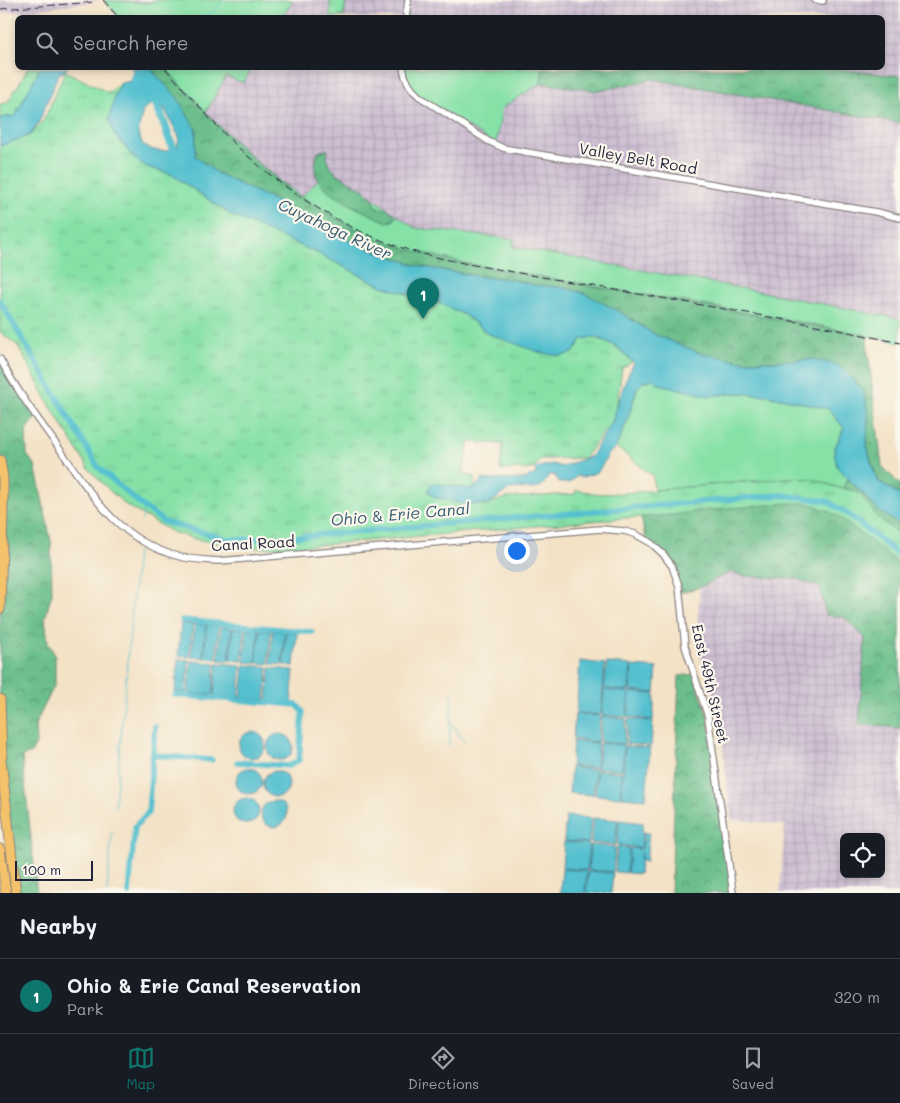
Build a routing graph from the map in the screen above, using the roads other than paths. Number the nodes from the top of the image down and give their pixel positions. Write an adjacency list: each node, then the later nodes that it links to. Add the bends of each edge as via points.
1 (408, 0): 4 (street)
2 (815, 0): 3 (street)
3 (823, 2)
4 (406, 15)
5 (404, 70): 6 (street, Valley Belt Road, via 413,92 503,148)
6 (900, 218)
7 (0, 359): 9 (street, Canal Road, via 43,426 112,520 145,543 178,557 219,561)
8 (0, 460): 10 (highway, via 3,513)
9 (600, 529): 17 (street, East 49th Street, via 635,534 663,554 672,566 679,586 685,646 708,717)
10 (0, 609)
11 (0, 699): 13 (highway)
12 (0, 751): 13 (highway)
13 (2, 766): 16 (highway)
14 (0, 848): 15 (highway)
15 (6, 893)
16 (16, 893)
17 (732, 893)

